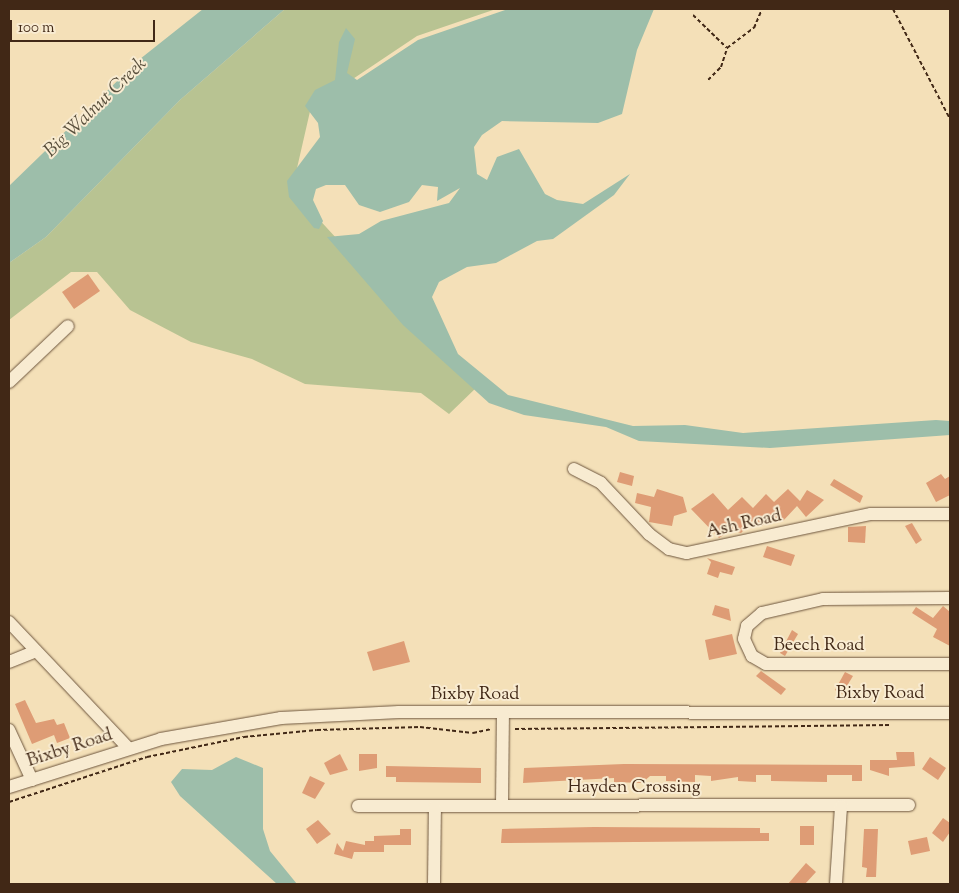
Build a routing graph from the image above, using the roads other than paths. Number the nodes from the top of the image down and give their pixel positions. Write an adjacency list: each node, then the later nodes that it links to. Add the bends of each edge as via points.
1 (68, 326): 2 (street)
2 (9, 382)
3 (574, 469): 4 (street, Ash Road, via 601,484 662,544 687,553 870,514)
4 (950, 514)
5 (950, 598): 9 (street, Beech Road, via 823,599 762,613 747,626 744,639 752,656 766,664)
6 (9, 622): 7 (street)
7 (36, 651): 8 (street); 13 (street)
8 (9, 662)
9 (950, 664)
10 (503, 712): 11 (street, Bixby Road); 13 (street, Bixby Road, via 281,718 213,728); 16 (street)
11 (950, 713)
12 (9, 730): 14 (street)
13 (128, 748): 14 (street, Bixby Road)
14 (32, 780): 15 (street, Bixby Road)
15 (9, 787)
16 (502, 805): 19 (street, Hayden Crossing); 20 (street, Hayden Crossing)
17 (909, 805): 19 (street, Hayden Crossing)
18 (358, 806): 20 (street, Hayden Crossing)
19 (841, 806): 22 (street)
20 (434, 807): 21 (street)
21 (434, 884)
22 (836, 884)

